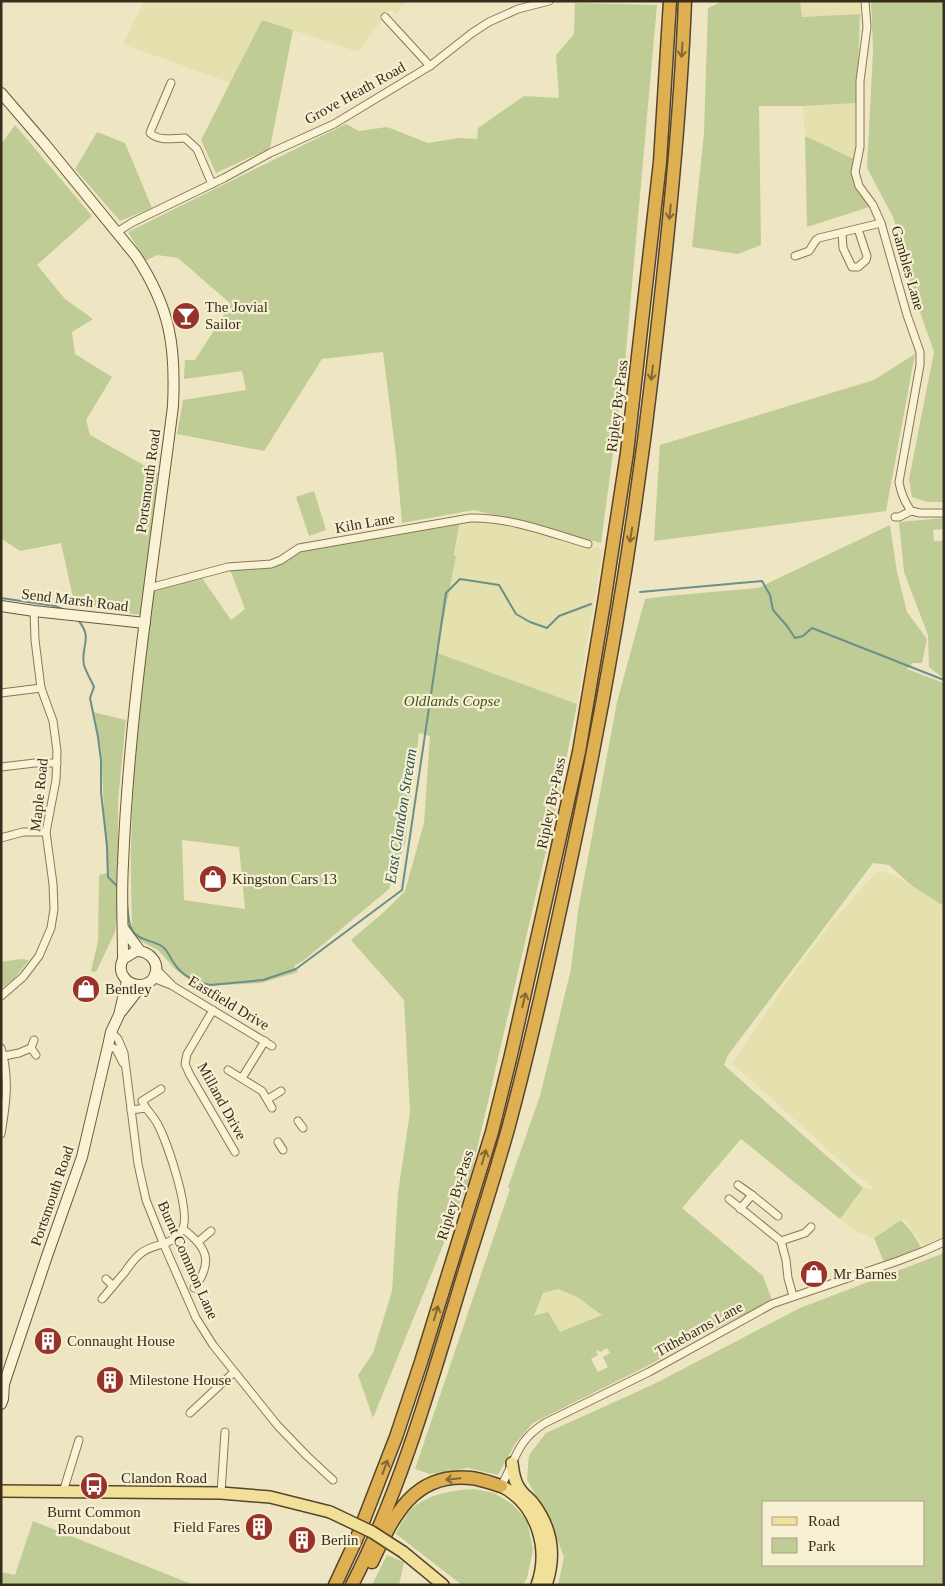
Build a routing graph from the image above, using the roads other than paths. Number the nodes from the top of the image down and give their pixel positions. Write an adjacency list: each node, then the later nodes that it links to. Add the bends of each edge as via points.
1 (548, 1): 6 (street, Grove Heath Road, via 518,9 489,22)
2 (670, 1): 90 (highway, Ripley By-Pass, one-way to 2, via 396,1437 492,1132 579,752 628,453 660,162)
3 (685, 1): 91 (highway, Ripley By-Pass, one-way to 91, via 675,162 643,452 594,752 527,1056 506,1134 411,1442)
4 (864, 1): 10 (street, Gambles Lane, via 867,27 860,81 860,147 855,172 859,186)
5 (385, 16): 6 (street)
6 (430, 66): 9 (street, Grove Heath Road, via 334,124)
7 (171, 83): 9 (street, via 150,133 161,139 185,138 197,149)
8 (1, 93): 12 (main road, Portsmouth Road)
9 (212, 184): 12 (street, Grove Heath Road)
10 (881, 223): 11 (street); 15 (street, Gambles Lane, via 920,352 899,482 902,496)
11 (858, 229): 13 (street); 13 (street, via 867,256 858,267 852,266 843,248)
12 (117, 232): 19 (main road, Portsmouth Road, via 157,292 168,324 173,356 173,406)
13 (842, 233): 14 (street, via 819,238 809,251)
14 (796, 256)
15 (911, 511): 16 (street); 17 (street)
16 (944, 513)
17 (895, 517)
18 (588, 544): 19 (street, Kiln Lane, via 521,525 470,518 299,548 271,564 228,567)
19 (149, 588): 22 (main road, Portsmouth Road)
20 (1, 606): 21 (main road, Send Marsh Road)
21 (34, 611): 22 (main road, Send Marsh Road); 23 (street, Maple Road)
22 (145, 623): 29 (main road, Portsmouth Road, via 126,800)
23 (42, 688): 24 (street); 25 (street, Maple Road, via 53,721)
24 (1, 693)
25 (57, 763): 26 (street); 27 (street, Maple Road)
26 (1, 766)
27 (46, 832): 28 (street, via 23,832); 35 (street, Maple Road, via 54,896 51,928 32,966)
28 (1, 838)
29 (122, 927): 30 (main road); 31 (main road, Portsmouth Road)
30 (140, 951): 31 (main road); 32 (main road, via 156,963)
31 (123, 959): 33 (main road, Portsmouth Road, via 121,969)
32 (155, 974): 34 (main road, Portsmouth Road); 36 (street, Eastfield Drive)
33 (127, 981): 34 (main road, via 136,986); 37 (main road, Portsmouth Road)
34 (142, 985): 37 (main road, Portsmouth Road)
35 (1, 996)
36 (213, 1010): 40 (street, Eastfield Drive); 60 (street, Milland Drive, via 187,1054 185,1064)
37 (119, 1015): 38 (main road, Portsmouth Road)
38 (112, 1032): 41 (main road, Portsmouth Road); 46 (street, Burnt Common Lane, via 122,1047)
39 (34, 1040): 43 (street)
40 (265, 1041): 42 (street, Eastfield Drive); 48 (street)
41 (108, 1046): 46 (street, Burnt Common Lane, via 116,1049); 79 (main road, Portsmouth Road, via 82,1157)
42 (272, 1046)
43 (32, 1048): 44 (street, via 19,1053); 45 (street)
44 (2, 1052): 57 (street, via 7,1087)
45 (36, 1055)
46 (125, 1066): 54 (street, Burnt Common Lane)
47 (228, 1070): 48 (street)
48 (242, 1078): 51 (street)
49 (161, 1089): 52 (street, via 142,1101)
50 (281, 1091): 51 (street)
51 (268, 1099): 53 (street)
52 (146, 1108): 54 (street); 67 (street, via 163,1136 177,1179 185,1213)
53 (272, 1108)
54 (131, 1110): 72 (street, Burnt Common Lane, via 146,1200)
55 (298, 1121): 56 (street)
56 (303, 1128)
57 (1, 1134)
58 (278, 1142): 59 (street)
59 (283, 1150)
60 (235, 1152)
61 (738, 1185): 62 (street)
62 (752, 1195): 64 (street); 65 (street)
63 (729, 1199): 64 (street)
64 (740, 1209): 69 (street)
65 (778, 1216)
66 (811, 1227): 69 (street, via 805,1233)
67 (183, 1229): 70 (street); 72 (street)
68 (212, 1231): 70 (street)
69 (781, 1241): 76 (street)
70 (198, 1242): 75 (street, via 206,1262)
71 (944, 1242): 76 (street, Tithebarns Lane)
72 (164, 1245): 74 (street, via 151,1247 139,1255); 78 (street, Burnt Common Lane, via 196,1318)
73 (106, 1279): 74 (street)
74 (113, 1286): 77 (street)
75 (194, 1288)
76 (793, 1296): 84 (street, Tithebarns Lane, via 545,1423 521,1444)
77 (102, 1298)
78 (234, 1372): 81 (street); 85 (street, Burnt Common Lane, via 278,1426)
79 (2, 1385): 80 (main road, Portsmouth Road)
80 (1, 1404)
81 (190, 1413)
82 (224, 1432): 89 (street)
83 (78, 1440): 88 (street)
84 (512, 1462): 86 (street, Tithebarns Lane); 95 (main road, via 520,1490 532,1502 549,1532 552,1558)
85 (333, 1480)
86 (501, 1486): 92 (highway, one-way to 92, via 473,1478 446,1479 414,1494 394,1518); 94 (main road, via 511,1491 527,1508 537,1528 543,1558)
87 (1, 1491): 88 (main road, Clandon Road)
88 (63, 1492): 89 (main road, Clandon Road)
89 (221, 1493): 93 (main road, Clandon Road, bridge, via 270,1497 328,1511 372,1532 403,1552)
90 (336, 1585)
91 (352, 1585)
92 (361, 1585)
93 (443, 1585)
94 (537, 1585)
95 (546, 1585)

